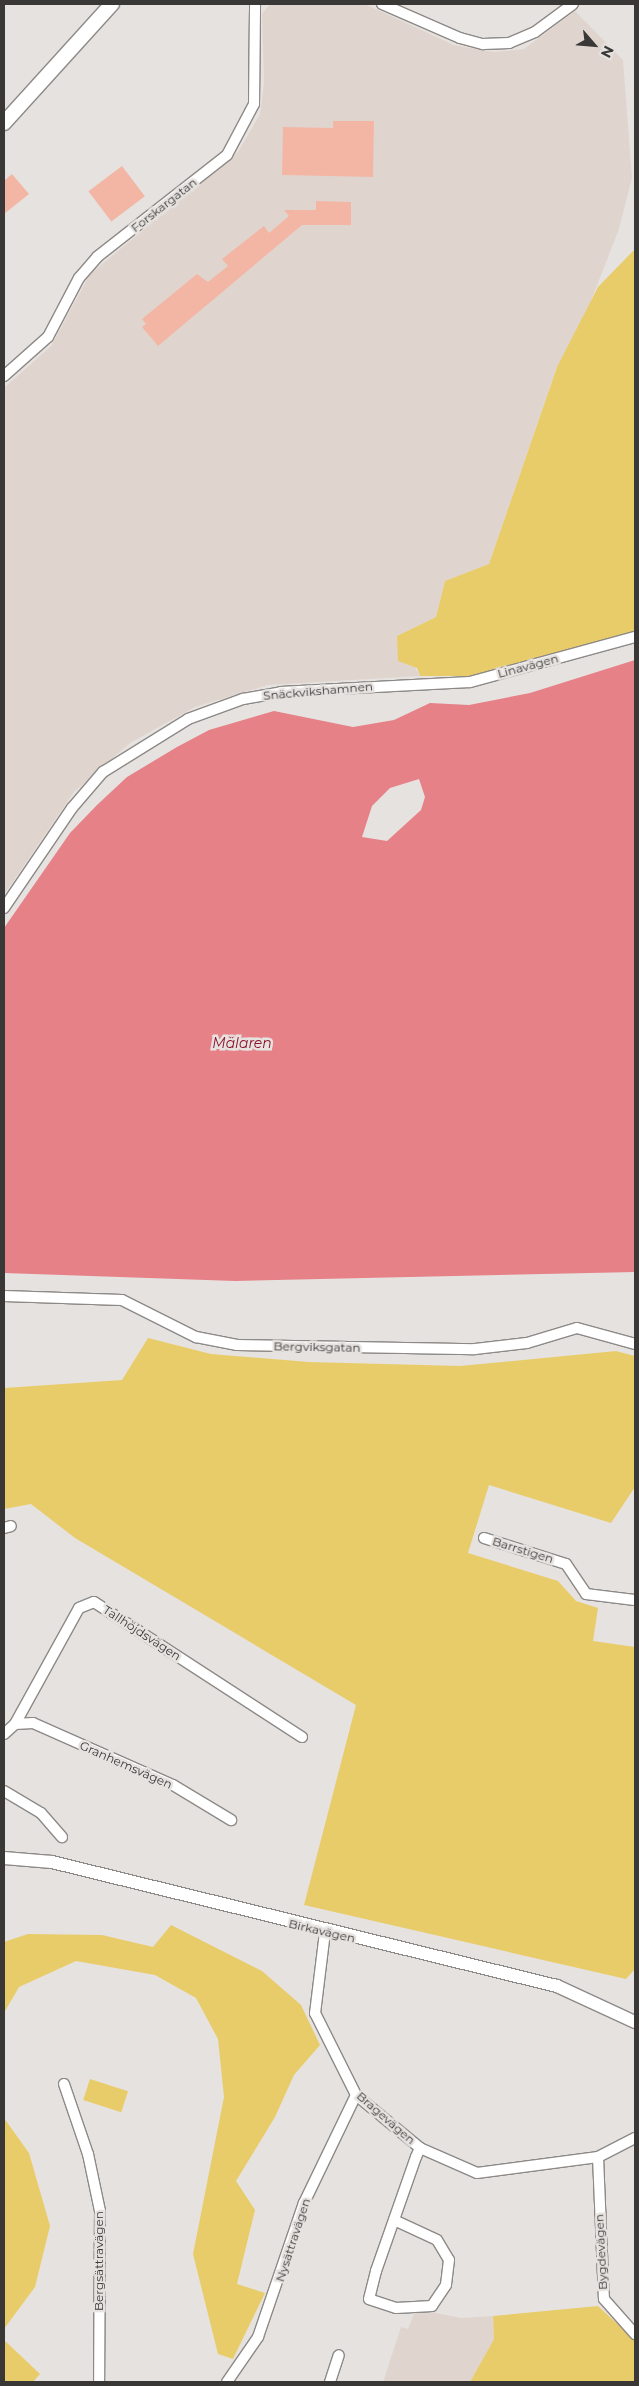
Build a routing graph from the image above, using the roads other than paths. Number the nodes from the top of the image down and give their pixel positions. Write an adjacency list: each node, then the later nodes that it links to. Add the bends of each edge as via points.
1 (102, 4): 6 (main road)
2 (112, 4): 6 (main road)
3 (255, 4): 8 (street, Forskargatan, via 254,104 226,155 97,257 79,278 48,337)
4 (382, 4): 5 (street, via 460,38 483,44 509,43 534,32)
5 (573, 4)
6 (59, 62): 7 (main road)
7 (4, 123)
8 (4, 376)
9 (635, 637): 10 (street, Linavägen, via 470,682)
10 (420, 683): 11 (street, Snäckvikshamnen, via 281,692 244,699 188,719 104,772 72,808)
11 (4, 908)
12 (4, 1296): 13 (street, Bergviksgatan, via 122,1300 196,1337 237,1345 475,1349 527,1343 577,1328)
13 (635, 1344)
14 (484, 1538): 15 (street, Barrstigen, via 566,1564 586,1594)
15 (635, 1600)
16 (15, 1724): 17 (street, Tallhöjdsvägen); 18 (street, Tallhöjdsvägen, via 80,1608 94,1602); 20 (street, Granhemsvägen, via 34,1723 173,1785)
17 (4, 1734)
18 (302, 1737)
19 (4, 1791): 21 (street, via 41,1813)
20 (231, 1820)
21 (62, 1837)
22 (4, 1858): 23 (street, Birkavägen, via 52,1862)
23 (325, 1932): 24 (street, Birkavägen, via 558,1986); 26 (street, Bragevägen, via 315,2013)
24 (635, 2022)
25 (64, 2084): 33 (street, Bergsättravägen, via 88,2154 100,2211)
26 (356, 2095): 28 (street, Bragevägen); 34 (street, Nysättravägen, via 304,2203 258,2337)
27 (635, 2138): 29 (street, Bragevägen)
28 (420, 2148): 29 (street, Bragevägen, via 477,2173); 30 (street)
29 (598, 2158): 31 (street, Bygdevägen, via 604,2299)
30 (394, 2220): 30 (street, via 369,2299 396,2308 432,2306 446,2285 449,2260 437,2240)
31 (635, 2334)
32 (339, 2355): 35 (street)
33 (99, 2382)
34 (227, 2382)
35 (330, 2382)

